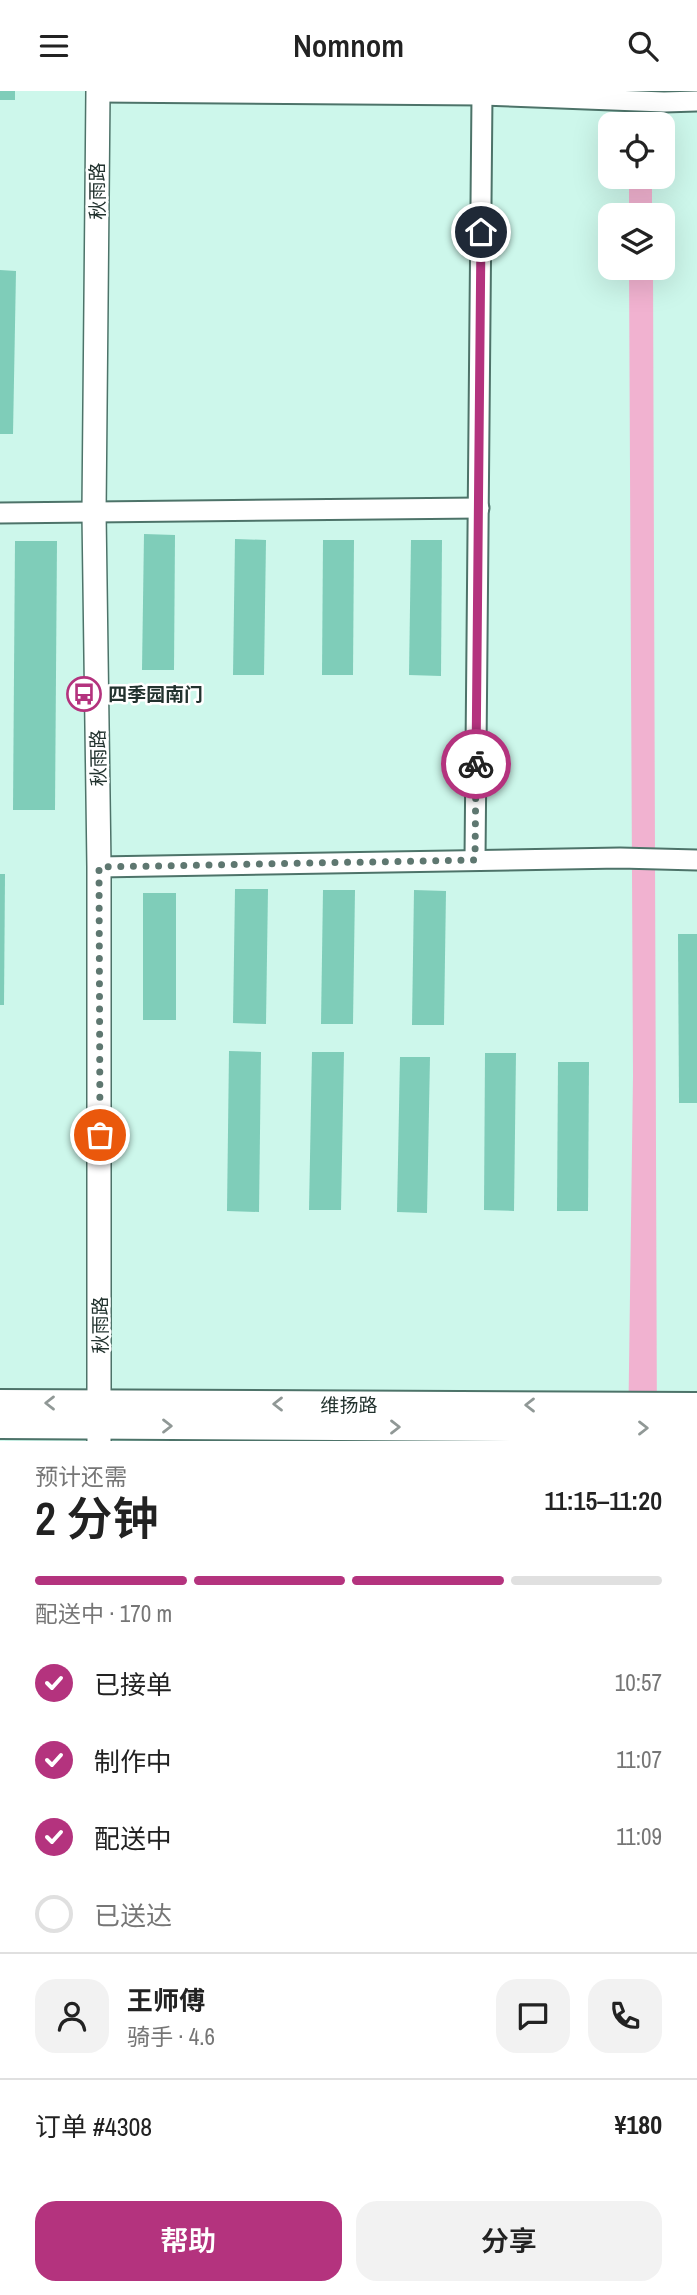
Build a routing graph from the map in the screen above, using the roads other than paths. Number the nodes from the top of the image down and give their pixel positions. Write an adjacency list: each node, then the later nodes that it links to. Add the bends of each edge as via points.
1 (98, 91): 2 (street); 6 (street, 秋雨路)
2 (482, 95): 3 (street); 4 (street)
3 (697, 101)
4 (479, 508): 6 (street); 7 (street)
5 (0, 513): 6 (street)
6 (94, 513): 9 (street, 秋雨路)
7 (475, 860): 8 (street); 9 (street)
8 (697, 860)
9 (99, 867): 12 (street, 秋雨路)
10 (0, 1403): 12 (main road, 维扬路, one-way to 10)
11 (692, 1417): 12 (main road, 维扬路)
12 (99, 1423): 13 (main road, 维扬路)
13 (0, 1425)

